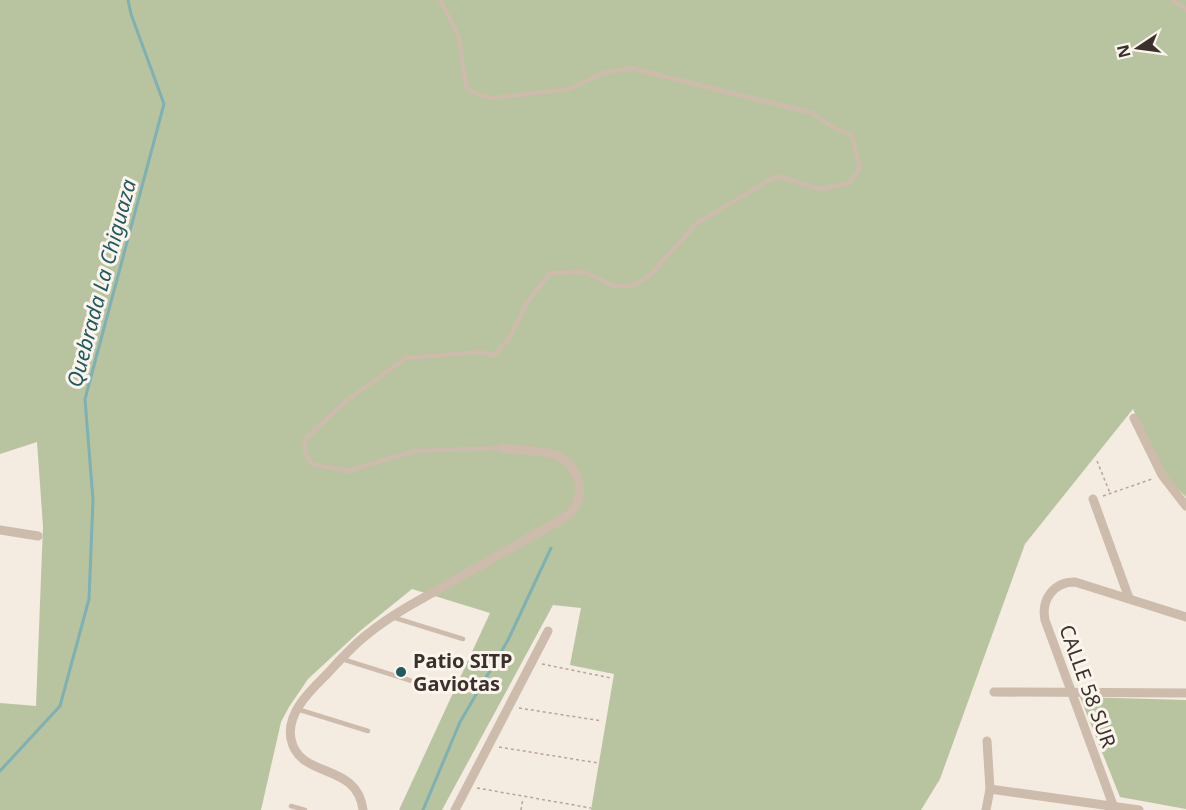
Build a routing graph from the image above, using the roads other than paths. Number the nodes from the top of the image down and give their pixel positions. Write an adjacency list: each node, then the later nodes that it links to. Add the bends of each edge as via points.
1 (440, 0): 5 (lane, via 459,36 466,87 478,95 494,98 569,89 604,72 630,68 812,113 852,135 860,168 849,183 821,189 777,176 698,222 647,278 631,286 615,285 584,272 550,273 525,304 509,339 494,355 480,352 406,358 346,401 304,440 306,456 312,464 348,471 414,452)
2 (1172, 0): 3 (lane)
3 (1186, 9)
4 (1134, 418): 7 (street, via 1162,475)
5 (502, 448): 11 (street, via 556,455 570,464 578,476 581,495 572,511)
6 (1093, 499): 10 (street)
7 (1186, 506)
8 (0, 530): 9 (street)
9 (38, 536)
10 (1129, 598): 12 (street); 17 (street, CALLE 58 SUR, via 1066,582 1049,595 1044,615)
11 (392, 617): 14 (lane); 15 (street)
12 (1186, 617)
13 (548, 631): 28 (street)
14 (464, 639)
15 (342, 659): 16 (lane); 20 (street)
16 (412, 681)
17 (1072, 691): 18 (street); 19 (street); 25 (street, CALLE 58 SUR)
18 (994, 692)
19 (1186, 693)
20 (297, 709): 21 (lane); 27 (street, via 290,733 294,750 304,761 336,773 354,787)
21 (369, 731)
22 (987, 741): 23 (street)
23 (990, 789): 25 (street); 29 (street)
24 (291, 806): 26 (lane)
25 (1113, 808): 30 (street)
26 (304, 810)
27 (363, 810)
28 (455, 810)
29 (986, 810)
30 (1140, 810)

